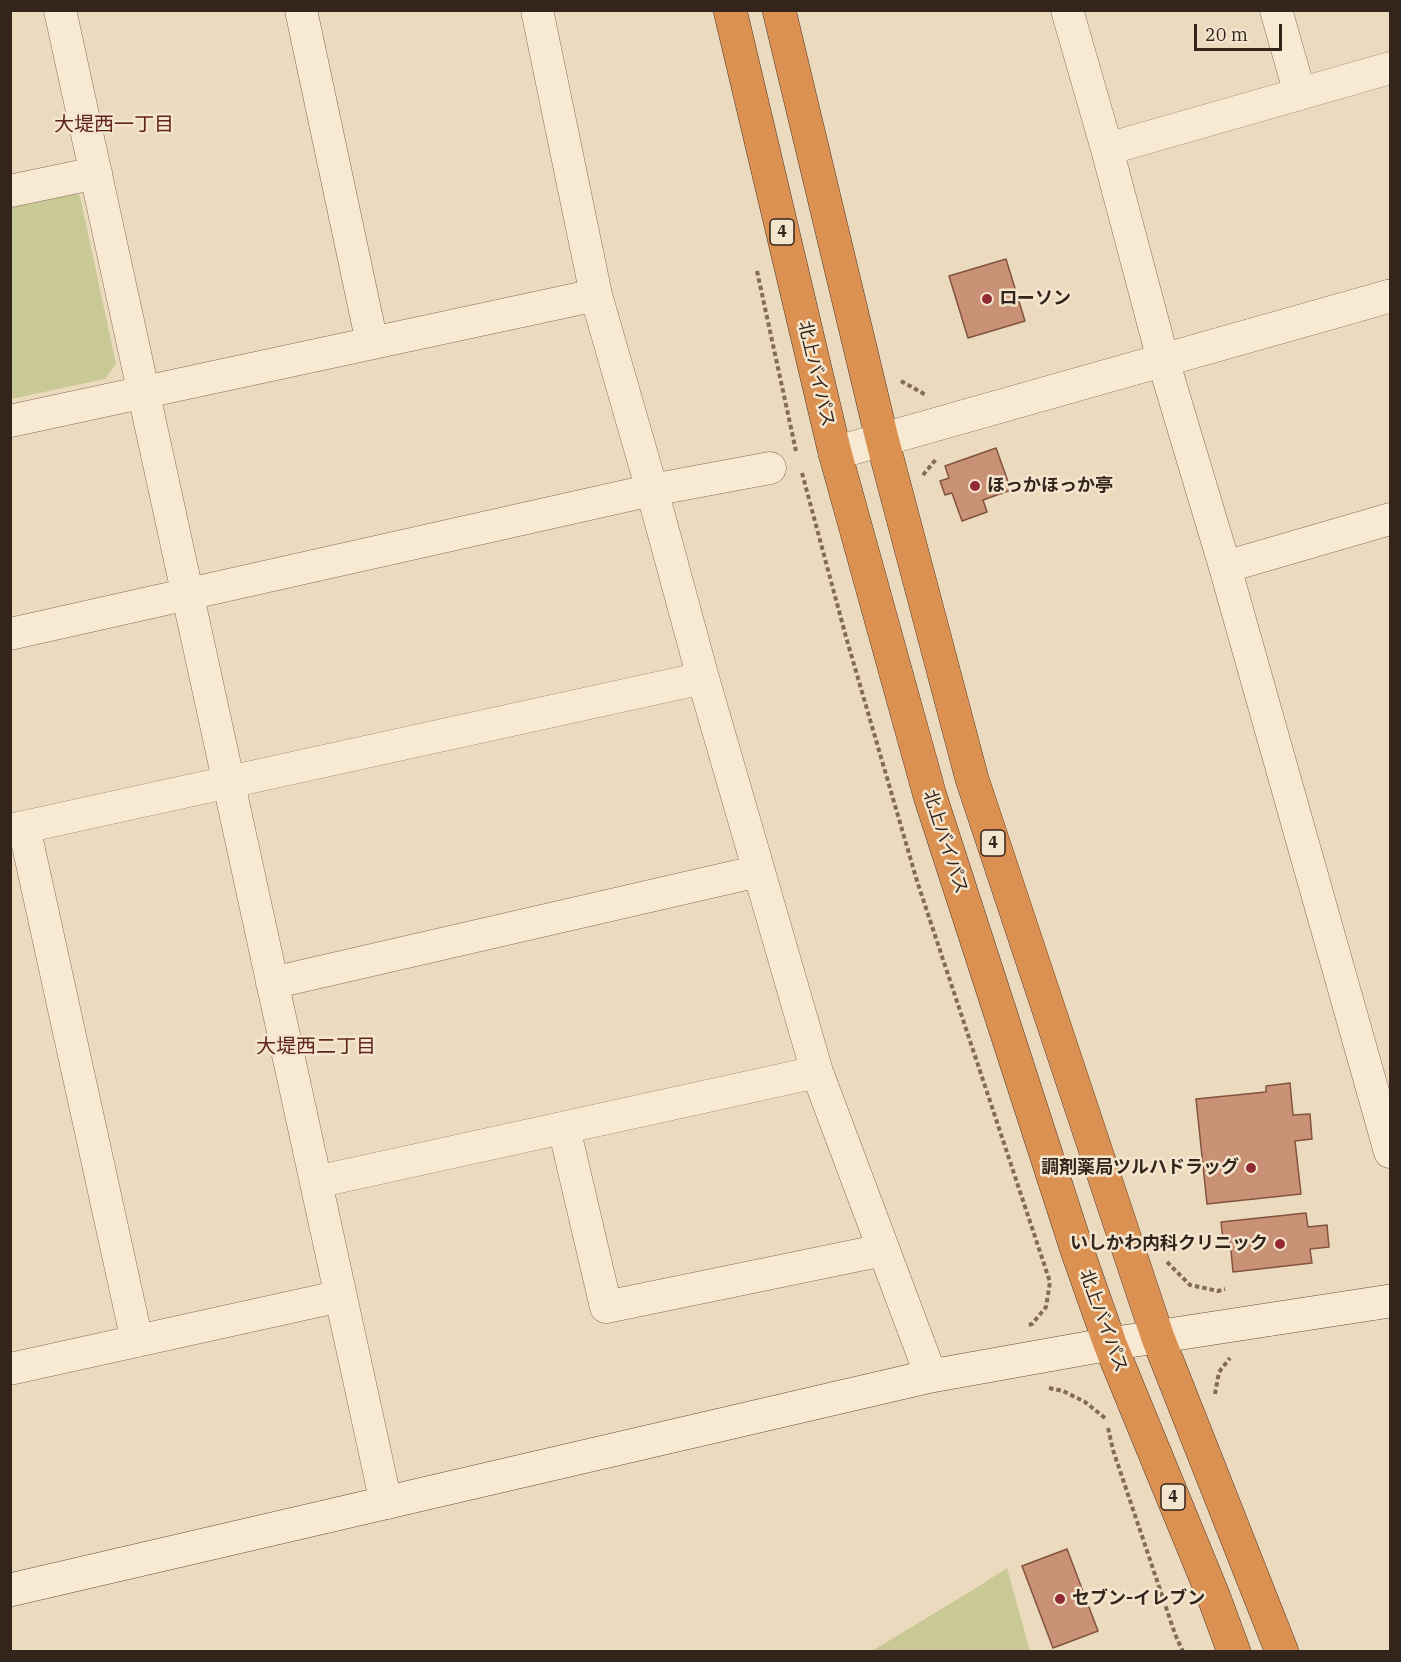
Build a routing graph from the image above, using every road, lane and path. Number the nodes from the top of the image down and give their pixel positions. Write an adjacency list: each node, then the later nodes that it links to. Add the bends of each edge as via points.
1 (60, 10): 11 (street)
2 (301, 10): 15 (street)
3 (537, 10): 13 (street)
4 (730, 10): 22 (highway, 北上バイパス / 4)
5 (779, 10): 21 (highway, 4)
6 (1067, 10): 10 (street)
7 (1276, 10): 9 (street)
8 (1390, 68): 9 (street)
9 (1300, 94): 10 (street)
10 (1107, 149): 16 (street)
11 (96, 173): 12 (street); 18 (street)
12 (10, 191)
13 (596, 295): 15 (street); 25 (street)
14 (1390, 296): 16 (street)
15 (372, 343): 18 (street)
16 (1163, 360): 20 (street); 27 (street)
17 (898, 375): 20 (path, via 902,382 931,398)
18 (144, 392): 19 (street); 28 (street)
19 (10, 421)
20 (933, 425): 21 (street); 24 (path, via 939,454)
21 (882, 440): 22 (street); 44 (highway, 4, via 972,779)
22 (835, 453): 46 (highway, 北上バイパス / 4, via 930,795)
23 (770, 468): 25 (street)
24 (922, 477)
25 (652, 490): 28 (street); 30 (street)
26 (1390, 519): 27 (street)
27 (1225, 567): 37 (street)
28 (188, 595): 29 (street); 31 (street)
29 (10, 634)
30 (703, 678): 31 (street); 33 (street)
31 (228, 782): 32 (street); 34 (street)
32 (17, 828): 45 (street)
33 (759, 871): 34 (street); 35 (street)
34 (272, 983): 38 (street)
35 (817, 1072): 36 (street); 39 (street)
36 (564, 1128): 38 (street); 39 (street, via 606,1307)
37 (1390, 1152)
38 (316, 1182): 42 (street)
39 (883, 1250): 48 (street)
40 (1164, 1260): 41 (path, via 1190,1285)
41 (1225, 1290)
42 (341, 1296): 45 (street); 50 (street)
43 (1390, 1301): 44 (street)
44 (1158, 1338): 46 (street); 54 (highway, 4)
45 (137, 1341): 47 (street)
46 (1110, 1344): 48 (street); 53 (highway, 北上バイパス / 4)
47 (10, 1369)
48 (931, 1376): 50 (street)
49 (1047, 1387): 52 (path, via 1085,1402 1106,1419 1113,1450)
50 (386, 1503): 51 (street)
51 (10, 1590)
52 (1183, 1652)
53 (1234, 1652)
54 (1282, 1652)

